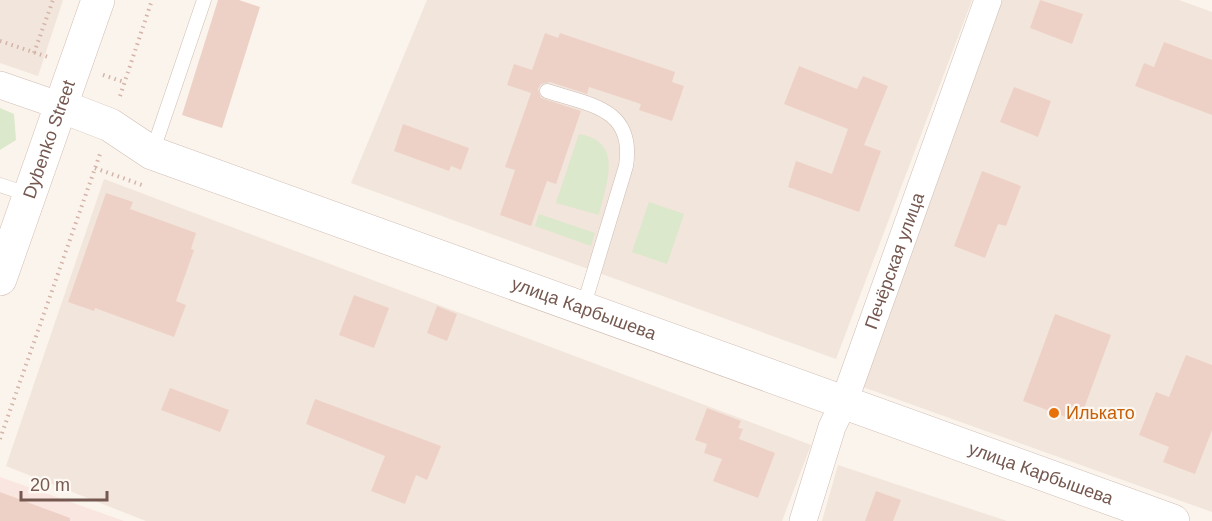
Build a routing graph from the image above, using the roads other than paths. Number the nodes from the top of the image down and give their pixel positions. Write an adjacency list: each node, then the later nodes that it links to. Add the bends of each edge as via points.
1 (98, 0): 6 (street, Dybenko Street)
2 (204, 0): 7 (lane)
3 (988, 0): 11 (street, Печёрская улица)
4 (0, 85): 6 (street, улица Карбышева)
5 (547, 91): 10 (lane, via 606,111 621,124 627,146 620,187)
6 (61, 106): 7 (street, улица Карбышева, via 110,125); 8 (street, Dybenko Street)
7 (152, 153): 10 (street, улица Карбышева)
8 (15, 190): 9 (street, Dybenko Street)
9 (0, 279)
10 (583, 308): 11 (street, улица Карбышева)
11 (844, 402): 12 (street, Печёрская улица, via 832,427); 13 (street, улица Карбышева)
12 (803, 521)
13 (1173, 521)

